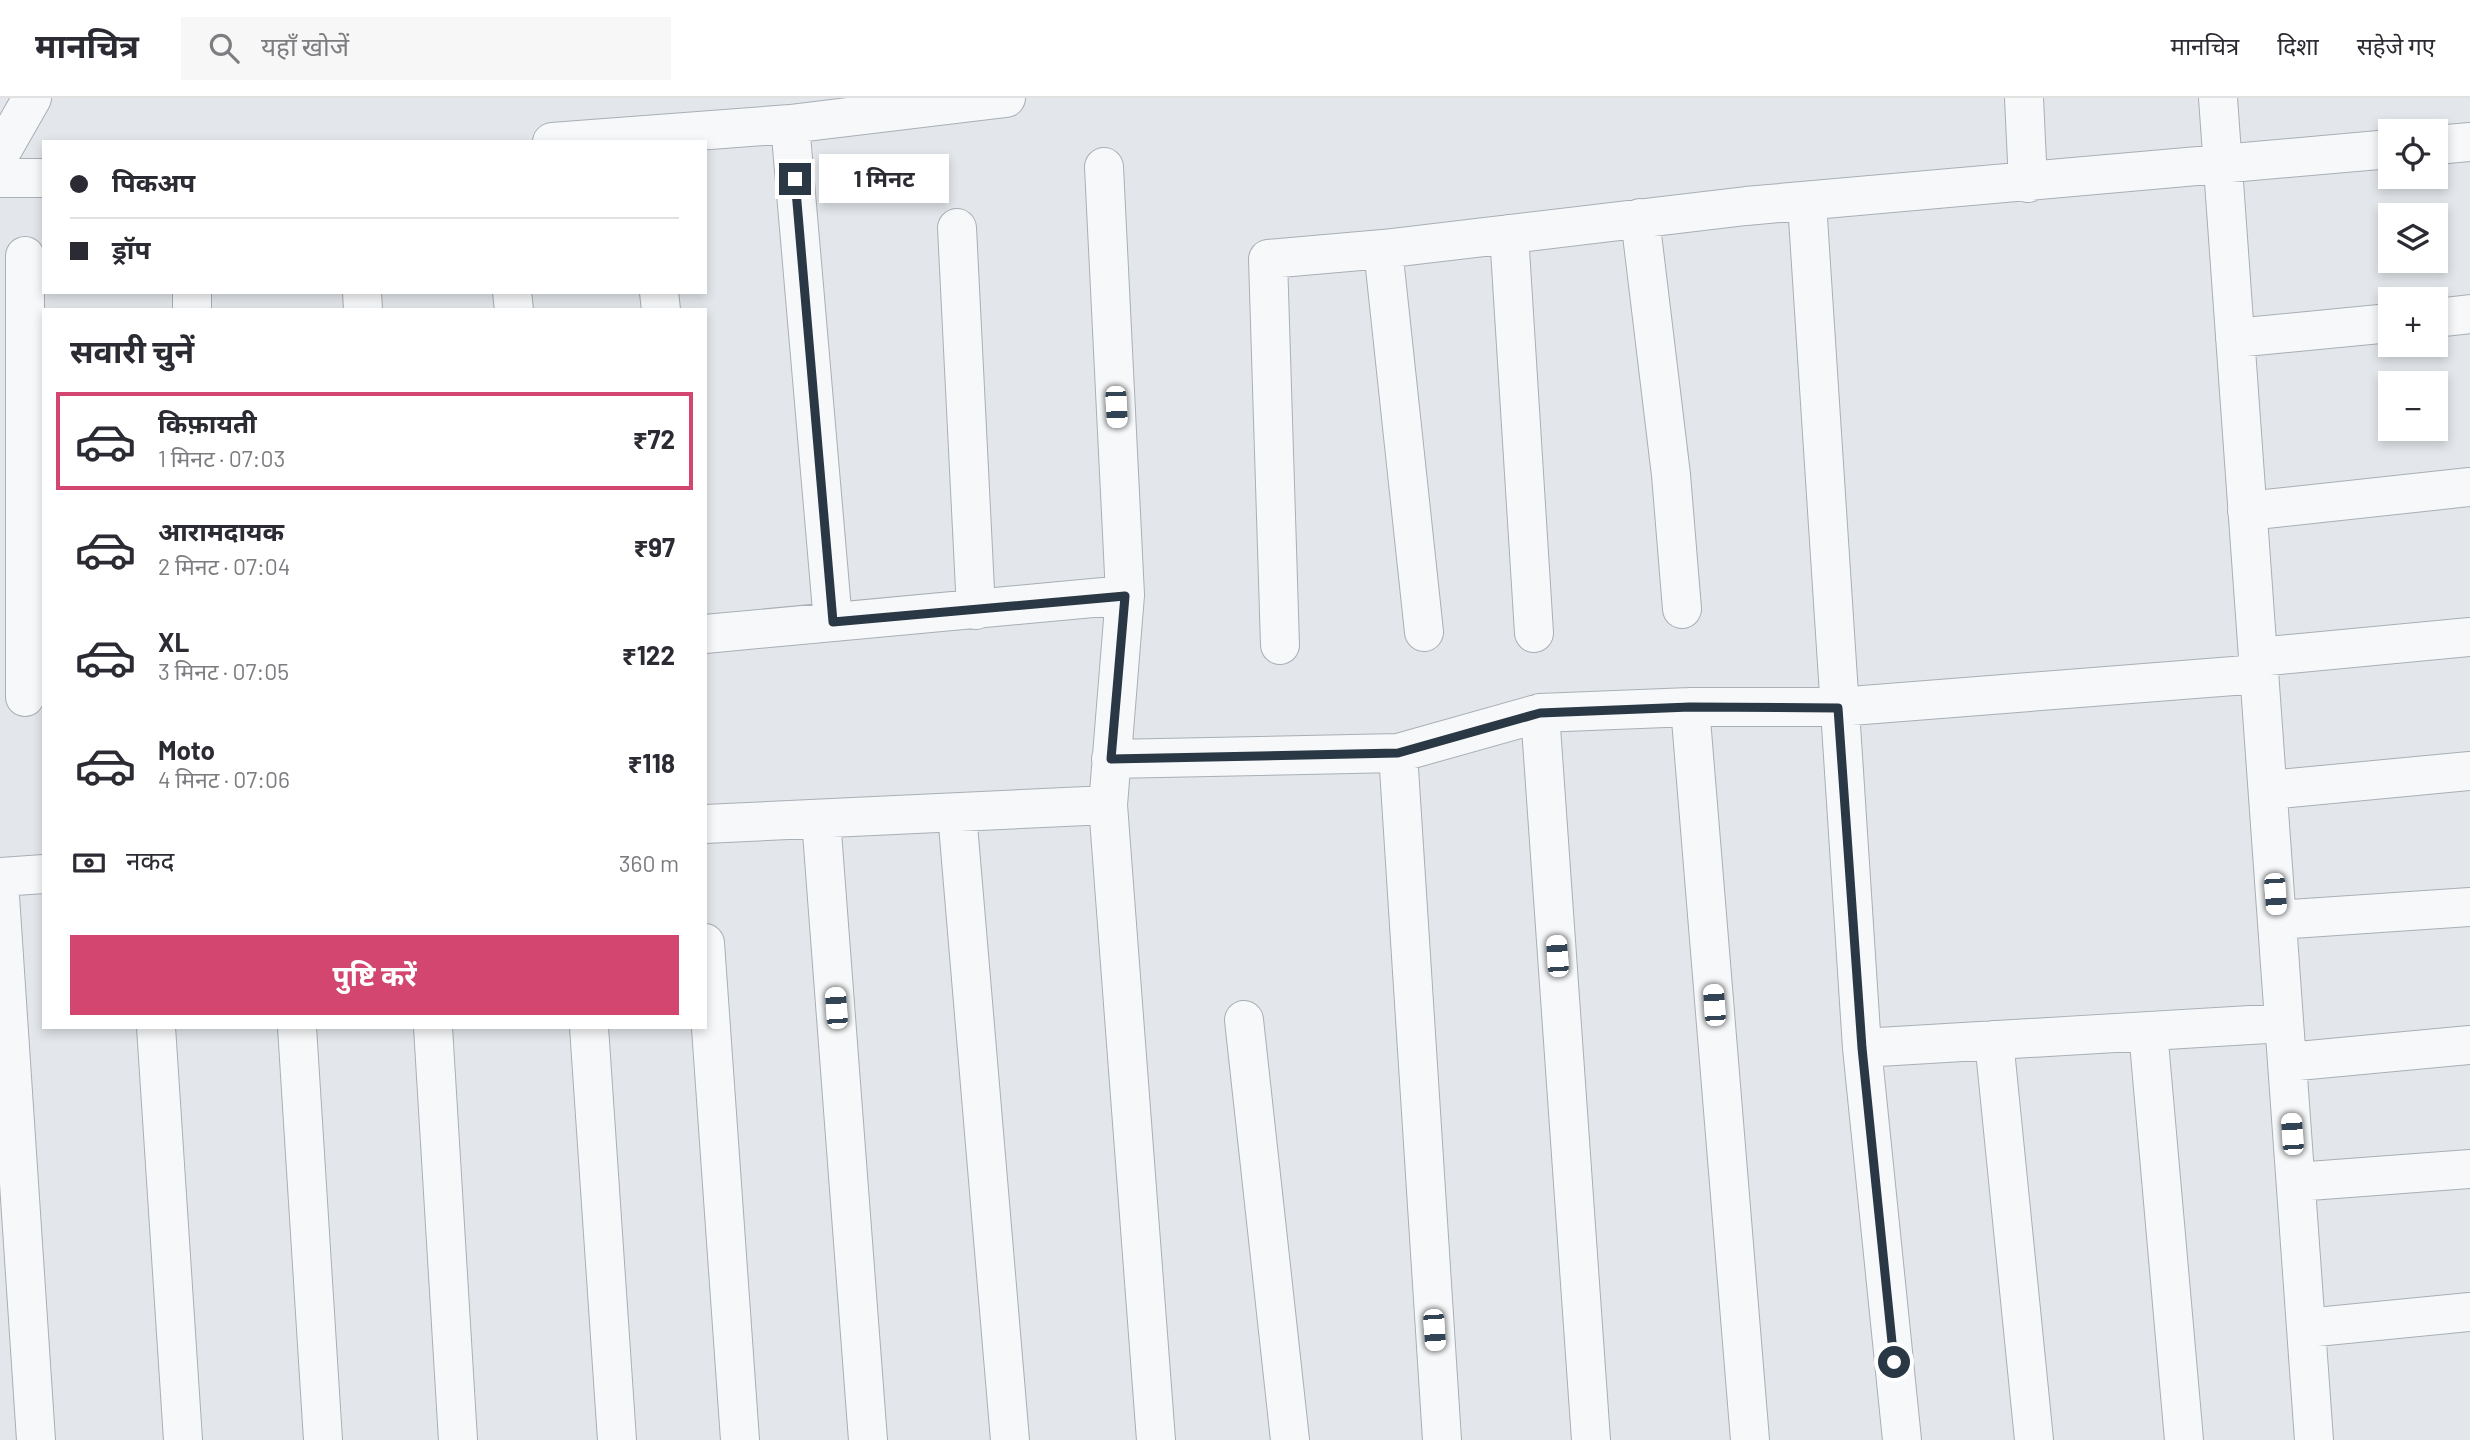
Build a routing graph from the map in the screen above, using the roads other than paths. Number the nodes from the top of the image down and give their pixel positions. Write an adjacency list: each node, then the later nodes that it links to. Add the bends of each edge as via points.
1 (31, 98): 10 (street)
2 (1006, 98): 5 (street)
3 (2024, 98): 15 (street)
4 (2218, 98): 11 (street)
5 (790, 124): 6 (street); 31 (street)
6 (578, 140)
7 (2470, 142): 8 (street)
8 (2448, 144)
9 (2378, 150): 11 (street)
10 (0, 154)
11 (2223, 164): 15 (street); 25 (street)
12 (1104, 167): 28 (street)
13 (0, 178): 14 (street)
14 (42, 178)
15 (2028, 183): 16 (street)
16 (1807, 203): 17 (street); 40 (street)
17 (1640, 218): 19 (street); 30 (street)
18 (957, 228): 29 (street)
19 (1509, 234): 20 (street); 33 (street)
20 (1383, 249): 32 (street); 36 (street, via 1268,259)
21 (25, 256): 38 (street)
22 (2470, 314): 23 (street)
23 (2448, 317)
24 (2378, 324): 25 (street)
25 (2235, 338): 27 (street)
26 (2470, 487): 27 (street)
27 (2248, 511): 37 (street)
28 (1125, 596): 29 (street); 43 (street)
29 (976, 610): 31 (street)
30 (1682, 610)
31 (833, 622): 34 (street)
32 (1424, 632)
33 (1534, 633)
34 (707, 634)
35 (2470, 636): 37 (street)
36 (1280, 645)
37 (2259, 665): 40 (street); 45 (street)
38 (23, 697)
39 (1690, 707): 40 (street); 41 (street); 83 (street)
40 (1838, 708): 65 (street)
41 (1540, 713): 42 (street); 82 (street)
42 (1398, 753): 43 (street); 81 (street)
43 (1111, 759): 46 (street)
44 (2470, 771): 45 (street)
45 (2268, 790): 54 (street)
46 (1108, 805): 47 (street); 79 (street)
47 (957, 813): 48 (street); 78 (street)
48 (821, 819): 49 (street); 77 (street)
49 (707, 824)
50 (42, 874): 51 (street)
51 (0, 877)
52 (0, 896): 71 (street)
53 (2470, 906): 54 (street)
54 (2277, 920): 57 (street)
55 (707, 971): 76 (street)
56 (1244, 1020): 80 (street)
57 (2284, 1023): 62 (street); 66 (street)
58 (156, 1029): 72 (street)
59 (297, 1029): 73 (street)
60 (433, 1029): 74 (street)
61 (589, 1029): 75 (street)
62 (2148, 1031): 63 (street); 86 (street)
63 (1994, 1040): 65 (street); 85 (street)
64 (2470, 1045): 66 (street)
65 (1862, 1048): 84 (street)
66 (2287, 1062): 68 (street)
67 (2470, 1169): 68 (street)
68 (2296, 1182): 70 (street)
69 (2470, 1312): 70 (street)
70 (2306, 1328): 87 (street)
71 (36, 1440)
72 (183, 1440)
73 (323, 1440)
74 (458, 1440)
75 (617, 1440)
76 (740, 1440)
77 (868, 1440)
78 (1010, 1440)
79 (1156, 1440)
80 (1290, 1440)
81 (1441, 1440)
82 (1591, 1440)
83 (1750, 1440)
84 (1902, 1440)
85 (2034, 1440)
86 (2184, 1440)
87 (2314, 1440)

